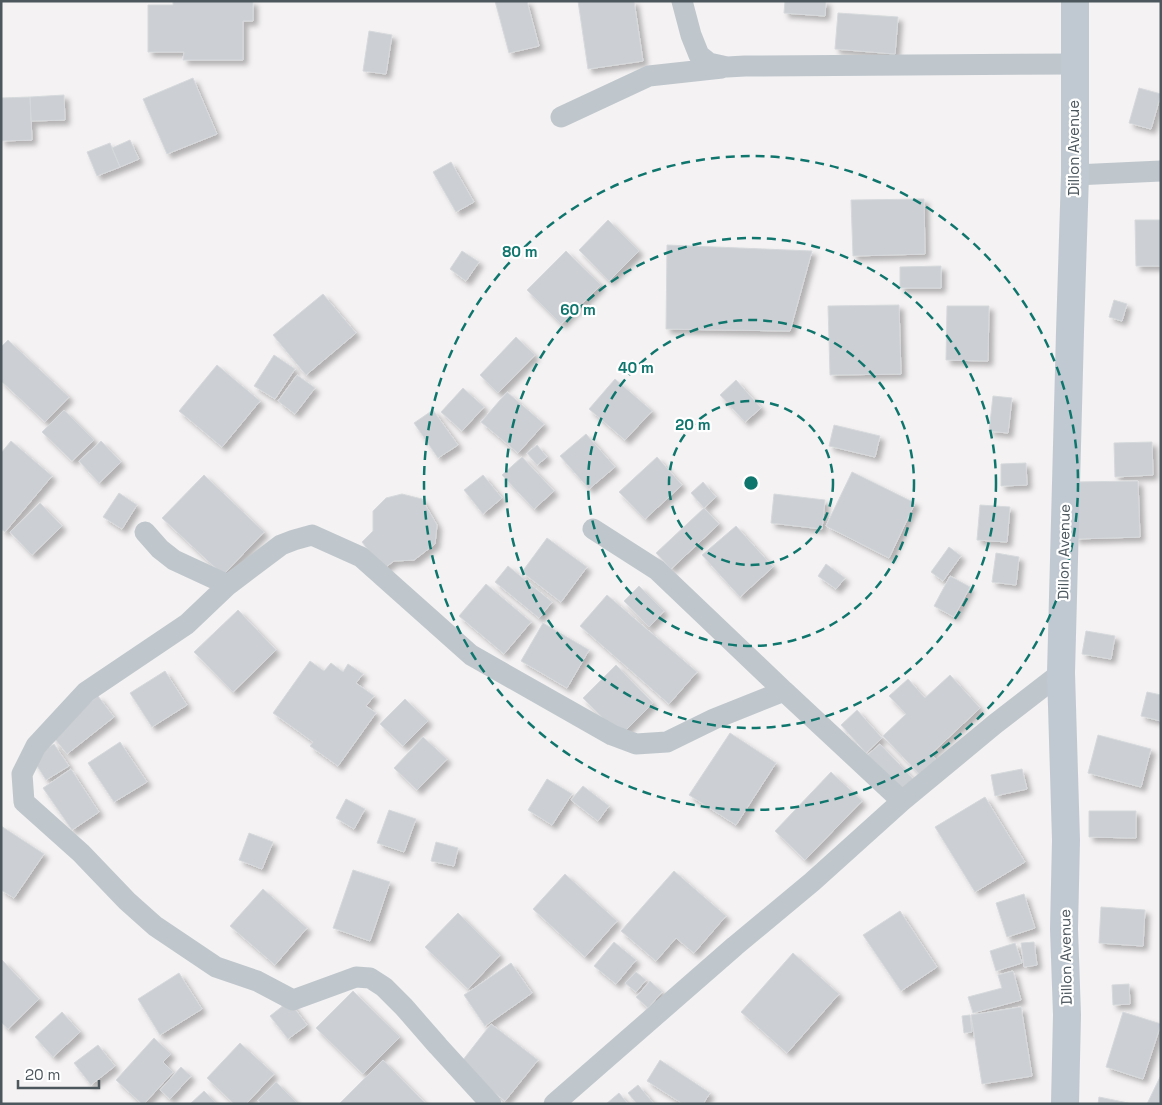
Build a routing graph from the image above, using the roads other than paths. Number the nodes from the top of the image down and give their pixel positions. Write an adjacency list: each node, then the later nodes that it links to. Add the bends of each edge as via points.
1 (682, 1): 4 (street, via 699,55 709,63)
2 (1075, 1): 3 (street, Dillon Avenue)
3 (1074, 64): 4 (street); 7 (street, Dillon Avenue)
4 (727, 67): 5 (street, via 649,76)
5 (561, 117)
6 (1161, 171): 7 (street)
7 (1075, 175): 11 (street, Dillon Avenue)
8 (594, 529): 12 (street, via 657,570)
9 (146, 532): 10 (street, via 174,560)
10 (228, 585): 12 (street, via 281,545 312,536 361,557 471,655 612,735 636,744 667,742); 14 (street, via 187,624 86,692 48,732 36,746 22,774 24,802 155,926 216,966 257,980 293,1000 356,977 370,978 384,987)
11 (1062, 673): 13 (street); 16 (street, Dillon Avenue, via 1066,840)
12 (784, 691): 13 (street)
13 (902, 801): 15 (street)
14 (492, 1104)
15 (554, 1104)
16 (1065, 1104)

